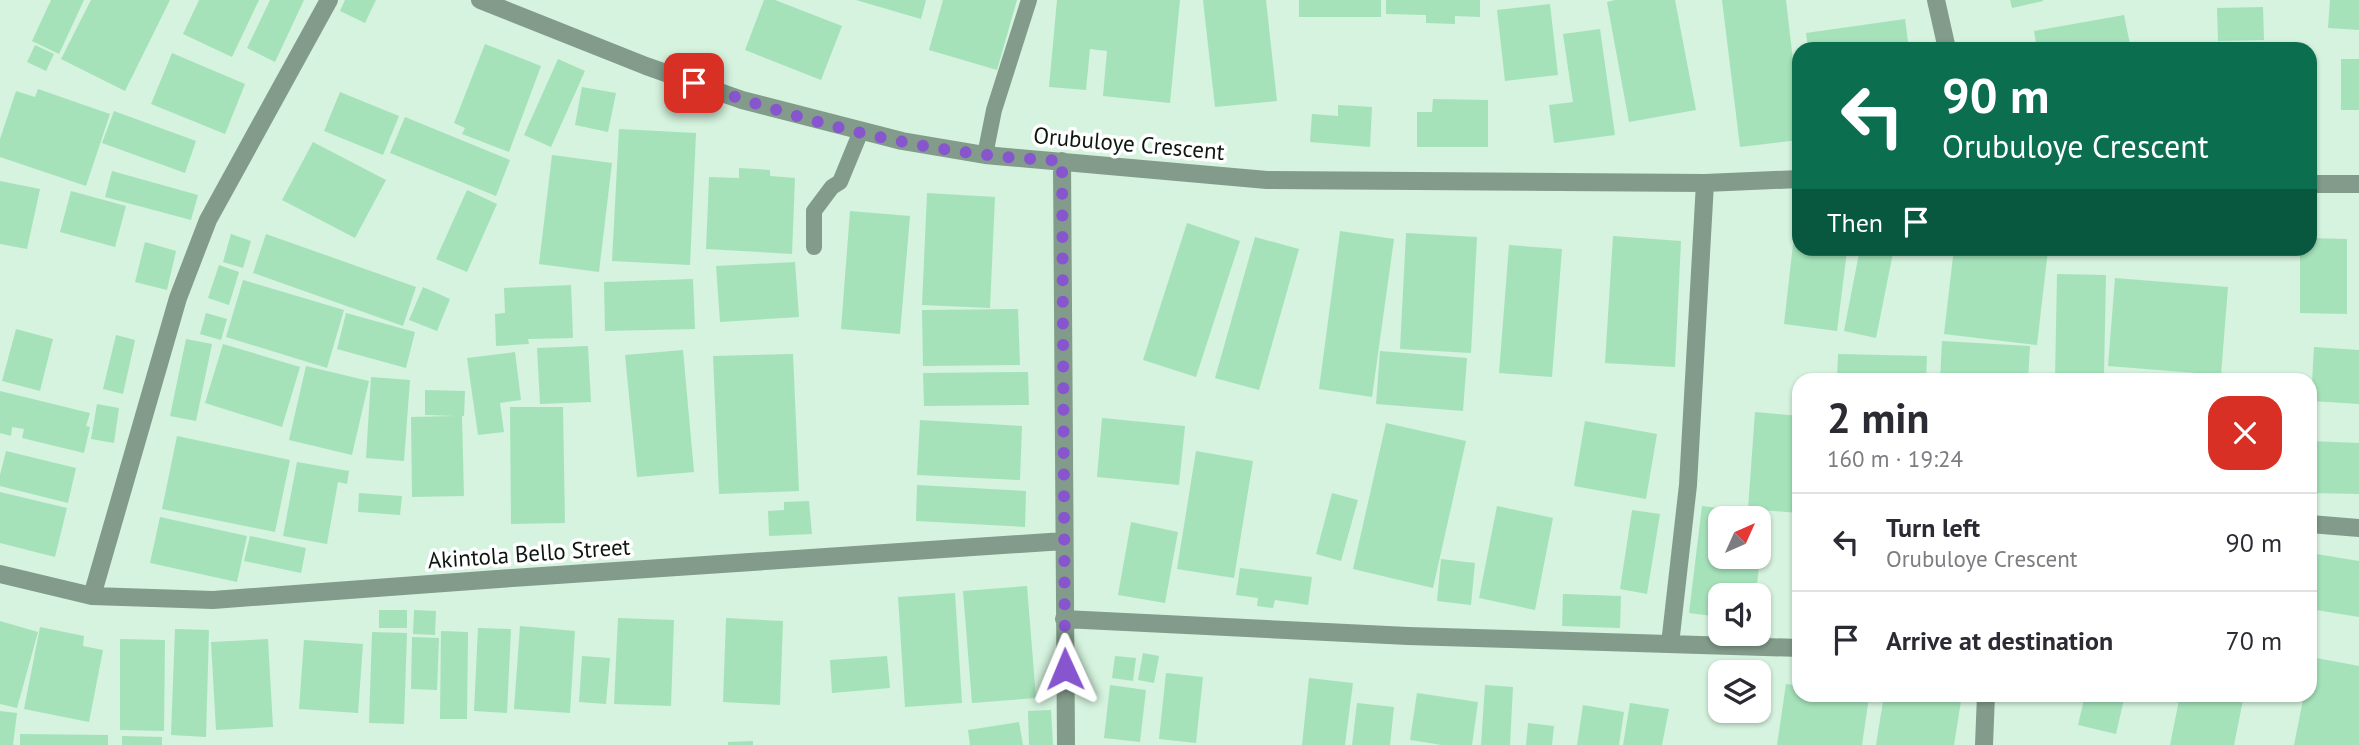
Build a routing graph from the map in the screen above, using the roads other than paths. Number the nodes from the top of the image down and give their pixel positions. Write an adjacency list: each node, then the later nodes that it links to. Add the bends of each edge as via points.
1 (329, 0): 18 (street, via 208,220 178,298)
2 (480, 0): 6 (street, Orubuloye Crescent, via 743,100)
3 (1029, 0): 7 (lane, via 994,110)
4 (1936, 0): 5 (street)
5 (1945, 42)
6 (861, 131): 7 (street, Orubuloye Crescent); 13 (lane, via 840,181 814,211)
7 (985, 155): 8 (street, Orubuloye Crescent)
8 (1062, 161): 10 (street, Orubuloye Crescent, via 1267,180); 16 (street)
9 (1792, 179): 10 (street, Orubuloye Crescent)
10 (1705, 183): 20 (street, via 1688,485)
11 (2317, 184): 12 (street)
12 (2359, 184)
13 (814, 247)
14 (2317, 525): 15 (street)
15 (2359, 528)
16 (1064, 541): 18 (street, Akintola Bello Street, via 213,600); 19 (street)
17 (0, 574): 18 (street, Akintola Bello Street)
18 (92, 596)
19 (1064, 619): 20 (street); 23 (street)
20 (1670, 644): 21 (street)
21 (1792, 648)
22 (1986, 702): 24 (street)
23 (1066, 745)
24 (1984, 745)

